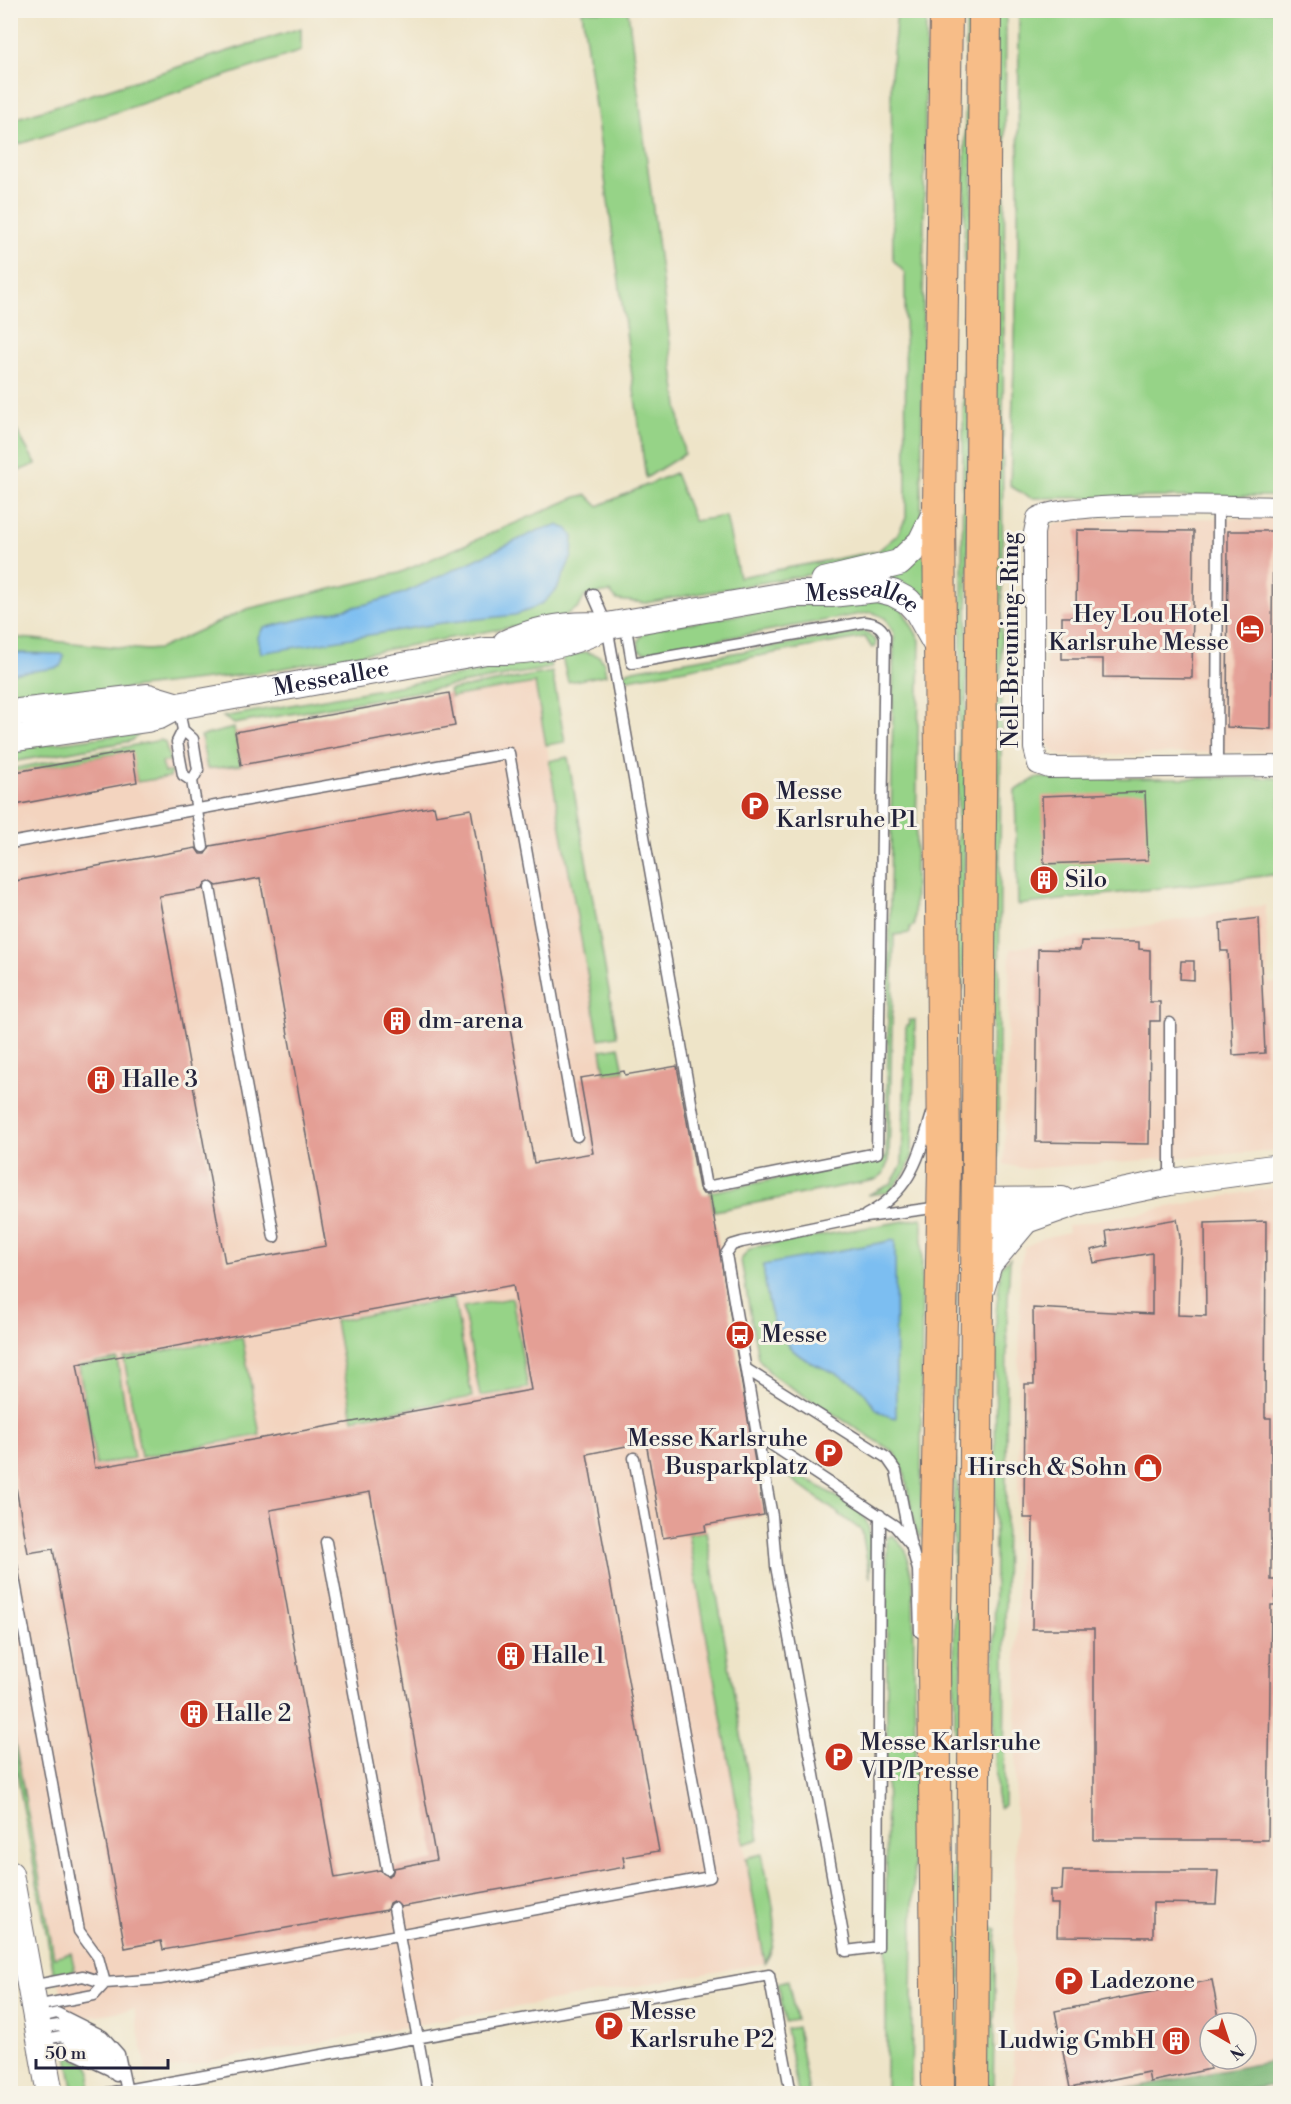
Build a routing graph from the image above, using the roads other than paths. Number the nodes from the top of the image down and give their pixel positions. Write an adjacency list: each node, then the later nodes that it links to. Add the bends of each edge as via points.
1 (946, 10): 3 (main road)
2 (985, 10): 25 (main road)
3 (939, 505): 7 (street, Messeallee, via 921,542 899,563 834,578); 9 (main road)
4 (1218, 506): 5 (street, Nell-Breuning-Ring); 14 (lane); 14 (street, Nell-Breuning-Ring, via 1050,511 1037,518 1034,533 1034,748 1038,764 1049,768)
5 (1281, 507)
6 (593, 594): 8 (lane)
7 (792, 594): 8 (street, Messeallee); 9 (street, Messeallee, via 877,589 893,593 918,612)
8 (616, 624): 8 (lane, via 706,1187 877,1153 883,630 865,622 632,663); 11 (street, Messeallee, via 578,624 524,634 486,651)
9 (940, 651): 20 (main road)
10 (10, 713): 11 (street, Messeallee, via 147,697)
11 (180, 718): 12 (street, Messeallee, via 153,718); 15 (lane, via 193,739 198,770 192,782)
12 (10, 739)
13 (1281, 766): 14 (street, Nell-Breuning-Ring)
14 (1217, 767)
15 (196, 809): 16 (lane); 17 (lane); 21 (lane, via 509,753)
16 (10, 843)
17 (203, 847)
18 (210, 888): 28 (lane)
19 (1170, 1023): 23 (lane)
20 (943, 1083): 25 (main road, via 944,1167); 26 (lane, via 904,1186 884,1204)
21 (577, 1136)
22 (1281, 1167): 23 (street)
23 (1170, 1182): 24 (street)
24 (1083, 1200): 25 (street); 27 (street)
25 (964, 1208): 26 (lane); 27 (street, via 997,1225); 29 (main road, via 962,1222 977,1253); 37 (main road)
26 (859, 1218): 30 (lane, via 732,1245 726,1254)
27 (1026, 1220): 29 (street, via 989,1264)
28 (273, 1237)
29 (976, 1307): 51 (main road)
30 (746, 1369): 31 (lane); 35 (lane, via 887,1458 896,1471)
31 (757, 1435): 33 (lane); 33 (lane, via 846,1951 878,1947)
32 (634, 1458): 41 (lane, via 710,1877)
33 (880, 1515): 35 (lane)
34 (326, 1542): 38 (lane)
35 (911, 1545): 37 (lane, via 918,1570 920,1631)
36 (10, 1555): 42 (lane, via 79,1931 98,1957)
37 (934, 1665): 50 (main road)
38 (387, 1869)
39 (10, 1874): 43 (street)
40 (394, 1908): 41 (lane)
41 (398, 1935): 42 (lane, via 160,1979); 44 (lane)
42 (105, 1983): 43 (lane, via 94,1995); 43 (lane, via 83,1976)
43 (34, 2015): 45 (lane, via 61,2036 107,2058); 45 (lane, via 57,2013 103,2036 119,2054); 46 (street)
44 (417, 2038): 45 (lane); 48 (lane); 49 (lane, via 769,1976)
45 (125, 2082): 47 (lane)
46 (50, 2094)
47 (103, 2094)
48 (428, 2094)
49 (791, 2094)
50 (938, 2094)
51 (972, 2094)

